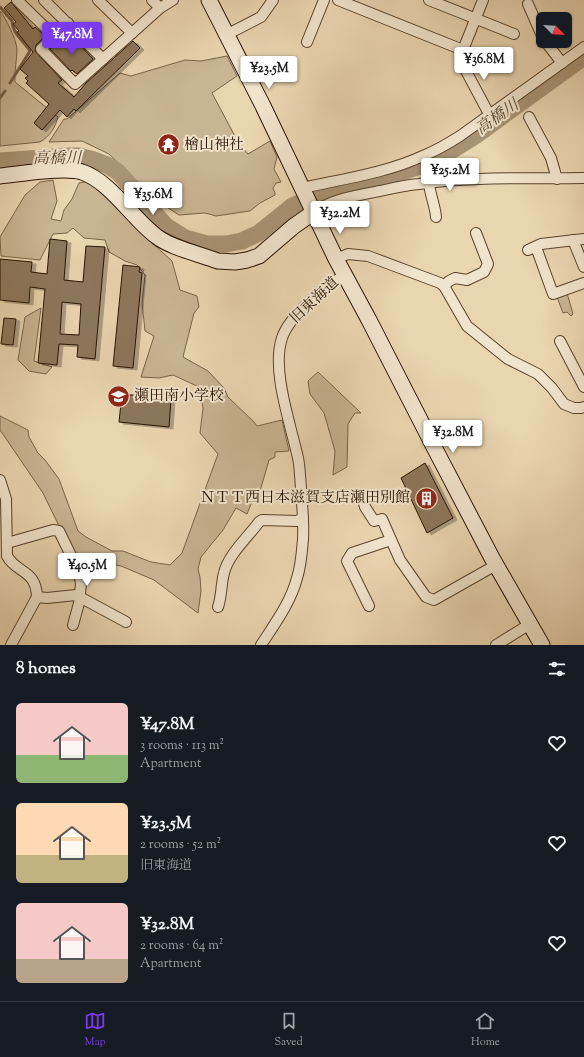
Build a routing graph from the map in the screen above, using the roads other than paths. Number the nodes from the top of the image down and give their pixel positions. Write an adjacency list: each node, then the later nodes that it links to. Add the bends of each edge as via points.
1 (17, 0): 20 (street)
2 (44, 0): 16 (street)
3 (98, 0): 17 (street)
4 (152, 0): 13 (street)
5 (173, 0): 13 (street)
6 (209, 0): 18 (street, 旧東海道)
7 (273, 0): 18 (street, via 262,17)
8 (324, 0): 21 (street)
9 (338, 0): 24 (street)
10 (429, 0): 14 (street)
11 (483, 0): 14 (street)
12 (528, 4): 15 (street)
13 (160, 8): 17 (street)
14 (476, 19): 19 (street); 24 (street)
15 (536, 22)
16 (68, 23): 20 (street); 25 (street)
17 (132, 33): 25 (street)
18 (226, 34): 33 (street, 旧東海道)
19 (514, 34)
20 (54, 36): 25 (street, via 41,50 76,84)
21 (306, 42)
22 (584, 47): 26 (street)
23 (550, 48): 26 (street)
24 (463, 50): 27 (street, via 460,55 465,69)
25 (103, 59)
26 (562, 63): 27 (street)
27 (489, 114): 33 (street, via 460,136 424,156 376,172)
28 (529, 117): 31 (street, via 550,158)
29 (0, 176): 34 (street, via 69,170 82,172 100,181 157,237 169,244 227,262 259,256)
30 (584, 178): 31 (street)
31 (557, 179): 32 (street)
32 (429, 183): 34 (street, via 369,193 335,201); 35 (street)
33 (303, 190): 34 (street, 旧東海道)
34 (313, 210): 39 (street, 旧東海道)
35 (436, 217)
36 (476, 233): 43 (street, via 488,264 484,272 467,280 455,278)
37 (584, 239): 38 (street)
38 (573, 240): 40 (street); 42 (street, via 541,244 532,248 553,294)
39 (336, 259): 41 (street, 旧東海道); 43 (street, via 348,254 368,256)
40 (584, 267)
41 (345, 275): 49 (street, 旧東海道, via 332,282 297,314 285,331 280,346 280,376 298,459); 52 (street)
42 (584, 283)
43 (444, 286): 46 (street, via 467,326 508,359 538,374 564,404 574,408)
44 (560, 341): 45 (street)
45 (584, 388)
46 (584, 407)
47 (0, 480): 51 (street, via 6,498)
48 (363, 500): 50 (street, via 374,521 382,519)
49 (303, 518): 56 (street, via 297,521 259,522 232,556 224,572); 61 (street, 旧東海道, via 297,580 282,613)
50 (391, 540): 52 (street, via 400,560 426,597 434,600); 55 (street, via 352,553 348,561)
51 (7, 543): 53 (street, via 54,530 59,531 79,572); 54 (street, via 10,562 25,571 34,581)
52 (496, 565): 58 (street)
53 (80, 596): 54 (street); 57 (street); 59 (street)
54 (37, 597): 60 (street)
55 (369, 606)
56 (218, 607)
57 (126, 622)
58 (530, 624): 62 (street); 63 (street)
59 (74, 625)
60 (11, 645)
61 (261, 645)
62 (496, 645)
63 (542, 645)

